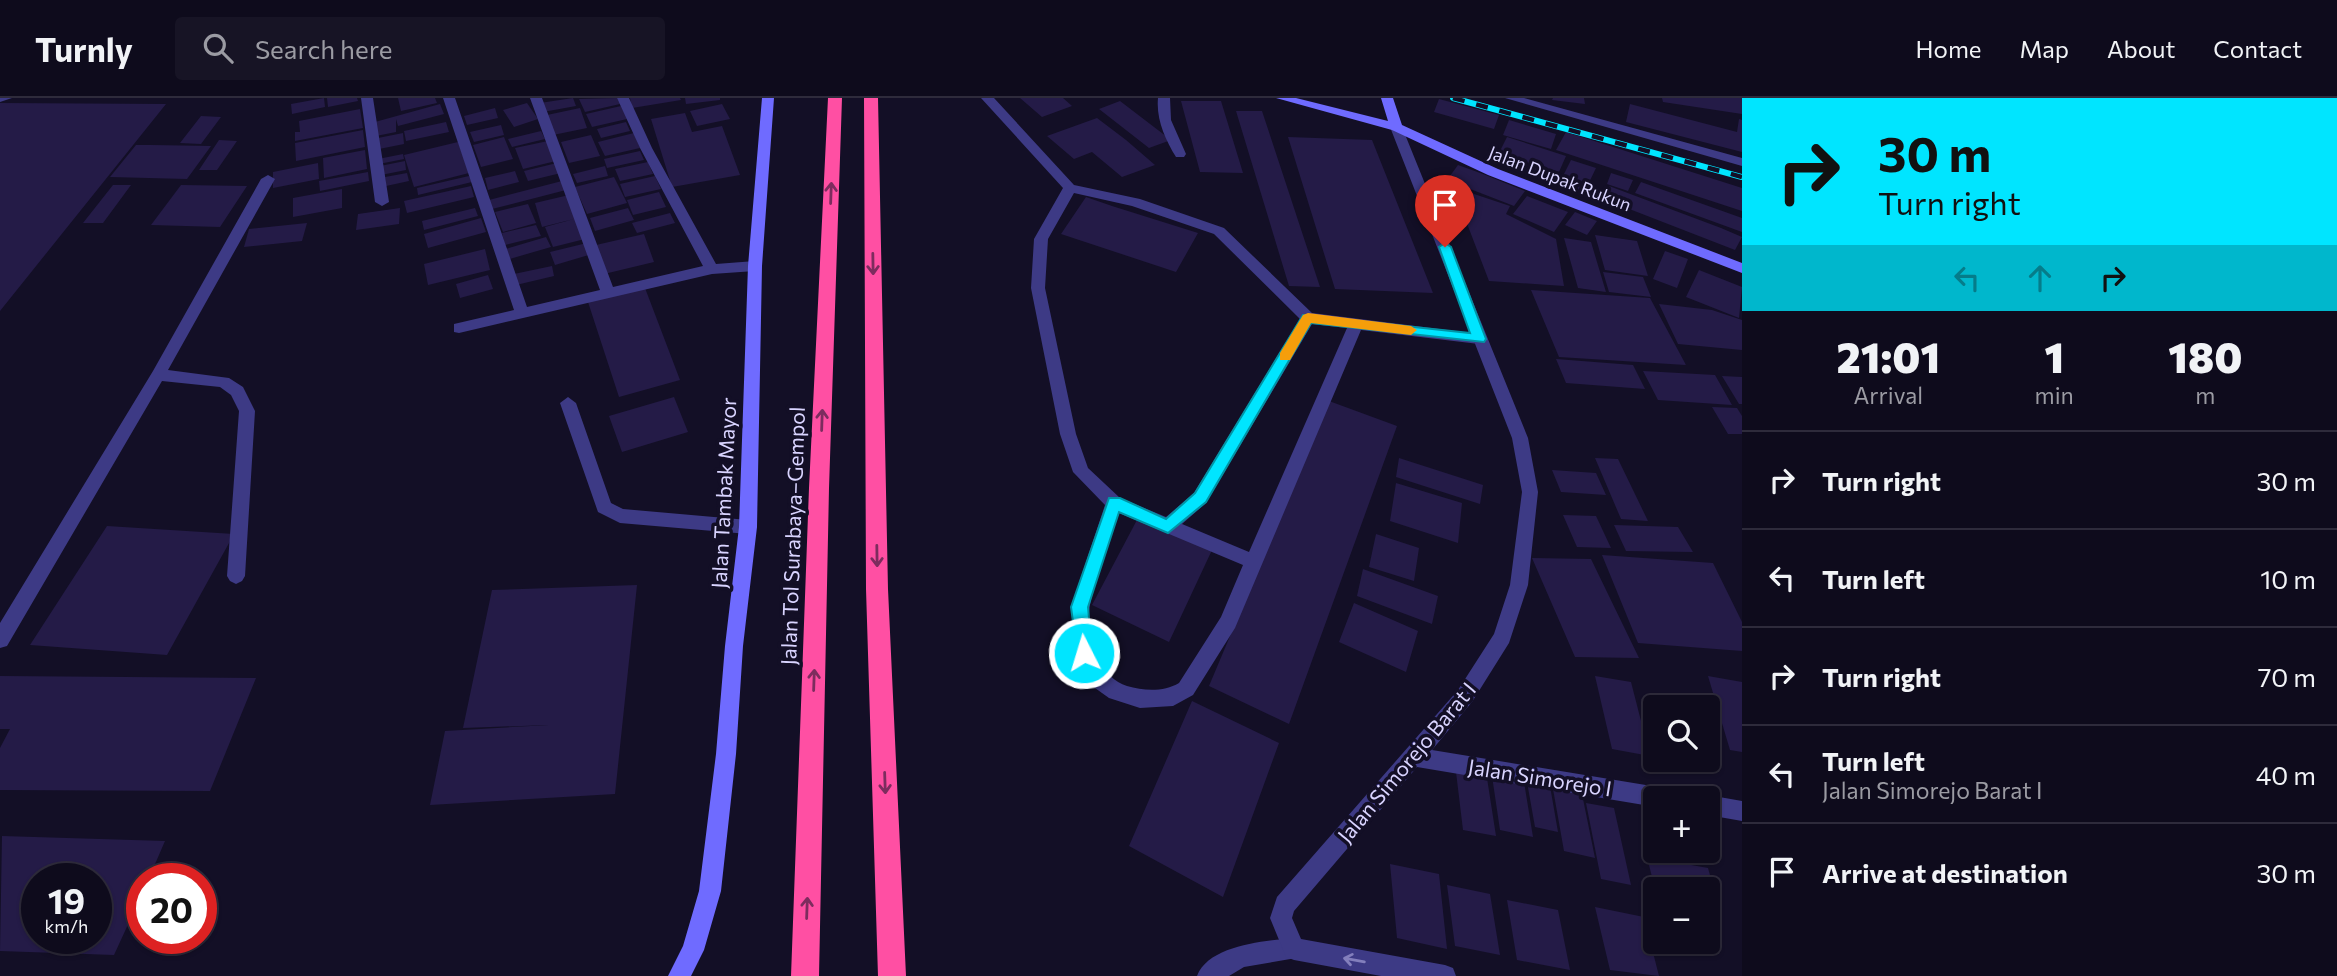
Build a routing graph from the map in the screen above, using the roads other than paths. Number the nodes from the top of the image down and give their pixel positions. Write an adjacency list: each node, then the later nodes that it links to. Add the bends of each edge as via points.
1 (0, 98): 2 (street)
2 (6, 98)
3 (367, 98): 20 (street)
4 (449, 98): 25 (street)
5 (537, 98): 24 (street)
6 (622, 98): 23 (street)
7 (768, 98): 21 (main road, Jalan Tambak Mayor)
8 (835, 98): 44 (highway, Jalan Tol Surabaya–Gempol, one-way to 8)
9 (871, 98): 45 (highway, one-way to 45, via 875,487)
10 (987, 98): 19 (street)
11 (1164, 98): 16 (street, via 1162,106)
12 (1282, 98): 15 (main road, Jalan Dupak Rukun)
13 (1387, 98): 15 (main road)
14 (1511, 98): 17 (street)
15 (1396, 127): 22 (main road, Jalan Dupak Rukun, via 1493,172); 29 (street, Jalan Simorejo Barat I)
16 (1180, 153)
17 (1742, 162)
18 (268, 179): 30 (street)
19 (1070, 188): 26 (street, via 1135,202 1219,231); 32 (street, via 1041,239 1038,288 1068,434 1081,472)
20 (382, 202)
21 (755, 266): 23 (street); 34 (main road, Jalan Tambak Mayor)
22 (1742, 268)
23 (712, 269): 24 (street)
24 (608, 292): 25 (street)
25 (523, 313): 28 (street)
26 (1308, 318): 27 (street); 33 (street, via 1200,498)
27 (1356, 324): 29 (street); 35 (street)
28 (459, 328)
29 (1479, 339): 38 (street, Jalan Simorejo Barat I, via 1520,438 1530,492 1519,585 1502,637 1465,696)
30 (158, 375): 36 (street, via 223,382 237,391 247,411); 37 (street)
31 (568, 404): 34 (street, via 604,507 620,516)
32 (1114, 503): 33 (street); 35 (street, via 1080,607 1084,653 1102,682 1115,692 1140,699 1172,697 1186,689 1228,622)
33 (1168, 526): 35 (street)
34 (748, 527): 43 (main road, Jalan Tambak Mayor, via 710,891)
35 (1254, 562)
36 (236, 576)
37 (0, 640)
38 (1416, 757): 39 (street, Jalan Simorejo I); 42 (street, Jalan Simorejo Barat I, via 1285,905 1281,918)
39 (1643, 795)
40 (1720, 807): 41 (street)
41 (1742, 811)
42 (1294, 949): 46 (street, via 1241,956); 47 (street, one-way to 42)
43 (679, 976)
44 (805, 976)
45 (892, 976)
46 (1208, 976)
47 (1445, 976)

